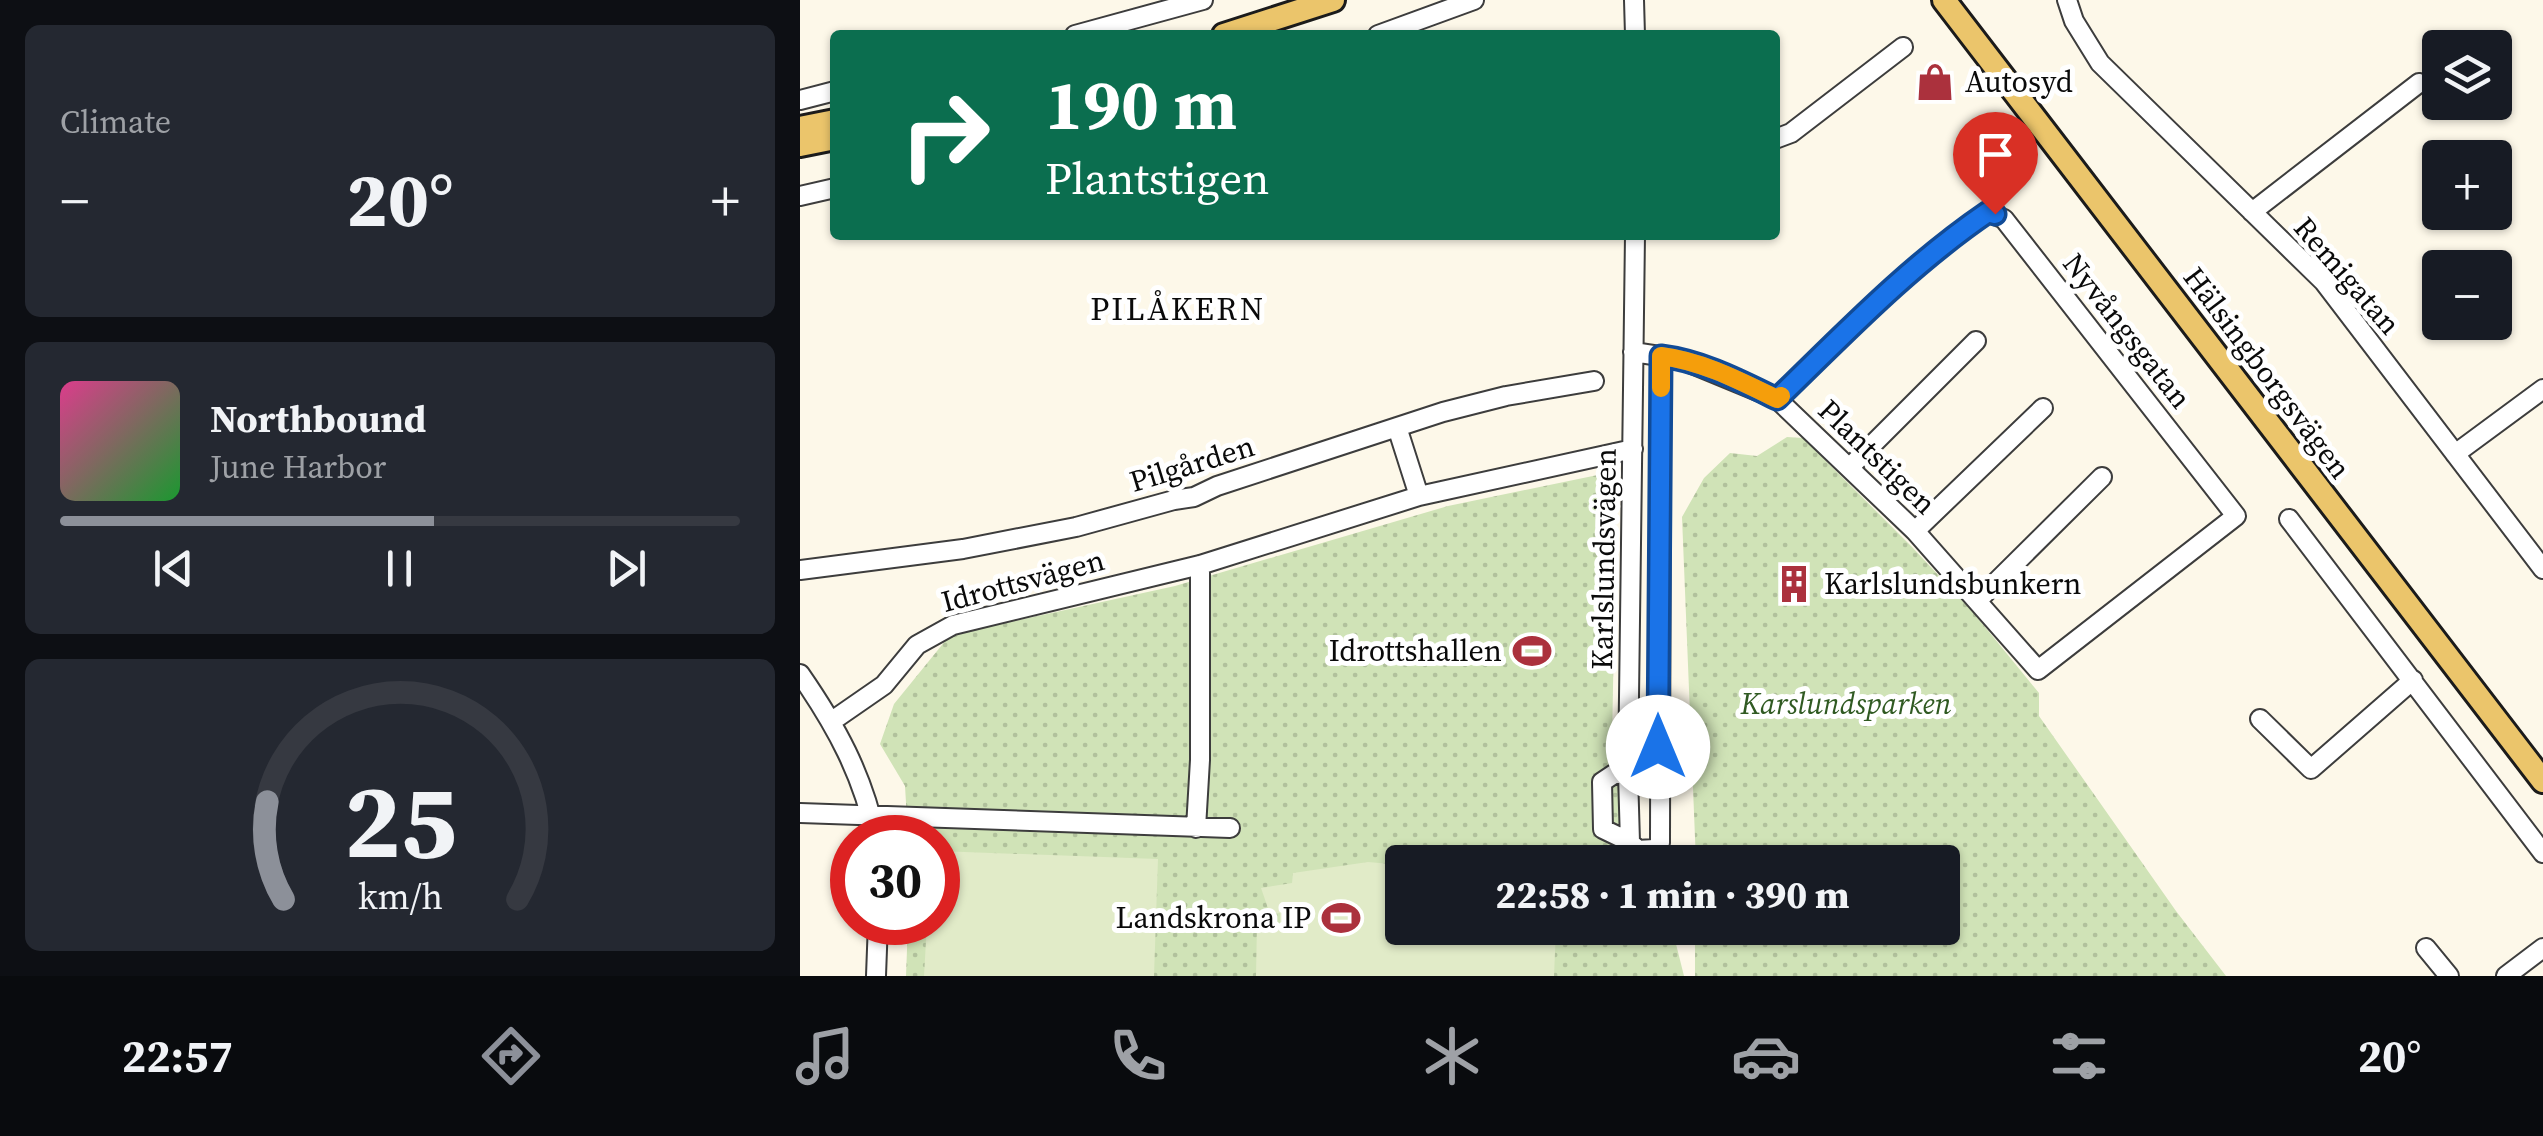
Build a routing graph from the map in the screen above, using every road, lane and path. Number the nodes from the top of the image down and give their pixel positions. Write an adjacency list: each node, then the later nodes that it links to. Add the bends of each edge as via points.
1 (1203, 0): 7 (street)
2 (1334, 0): 8 (main road)
3 (1474, 0): 9 (street)
4 (1634, 0): 10 (street)
5 (1944, 0): 51 (main road, Hälsingborgsvägen)
6 (2067, 0): 22 (street, Remigatan, via 2100,64)
7 (1093, 30)
8 (1240, 30)
9 (1392, 30)
10 (1635, 30)
11 (1903, 47): 17 (street)
12 (2420, 83): 22 (street, Remigatan)
13 (830, 92): 14 (street)
14 (800, 100)
15 (830, 122): 16 (main road)
16 (800, 128)
17 (1780, 137)
18 (830, 139): 19 (main road)
19 (800, 145)
20 (830, 189): 21 (street)
21 (800, 196)
22 (2252, 212): 33 (street, Remigatan, via 2324,282)
23 (1635, 240): 25 (street, Karlslundsvägen)
24 (1976, 341): 34 (street)
25 (1634, 352): 26 (street, Plantstigen); 32 (street, Karlslundsvägen)
26 (1661, 356): 29 (street, Plantstigen); 38 (street, Karlslundsvägen)
27 (1594, 381): 31 (street, Pilgården, via 1491,400)
28 (2543, 389): 33 (street)
29 (1777, 399): 34 (street, Plantstigen); 45 (street, Nyvångsgatan, via 1959,233 1988,212 2004,219 2236,516)
30 (2042, 408): 40 (street)
31 (1397, 428): 36 (street); 43 (street, Pilgården, via 1194,497 1076,527)
32 (1633, 448): 36 (street, Idrottsvägen); 37 (street, Karlslundsvägen)
33 (2455, 454): 42 (street, Remigatan)
34 (1850, 467): 40 (street, Plantstigen)
35 (2102, 477): 44 (street)
36 (1419, 496): 41 (street, Idrottsvägen)
37 (1633, 498): 38 (street); 50 (street, Karlslundsvägen)
38 (1660, 498): 58 (street, Karlslundsvägen, via 1660,843 1638,850)
39 (2289, 519): 47 (street)
40 (1915, 531): 44 (street, Plantstigen)
41 (1200, 565): 49 (street, Idrottsvägen, via 952,625 917,644 876,692); 56 (street)
42 (2543, 569)
43 (800, 570)
44 (1978, 600): 45 (street, Plantstigen)
45 (2038, 670)
46 (800, 674): 49 (street)
47 (2413, 680): 48 (street, via 2311,770); 59 (street)
48 (2260, 719)
49 (832, 721): 54 (street)
50 (1628, 774): 58 (street, Karlslundsvägen); 58 (street, via 1602,782 1603,829)
51 (2543, 781)
52 (800, 813): 53 (street)
53 (848, 815)
54 (872, 815)
55 (960, 819): 56 (street)
56 (1196, 828): 57 (street)
57 (1230, 828)
58 (1630, 842)
59 (2543, 853)
60 (877, 945): 63 (street)
61 (2426, 948): 64 (street)
62 (2543, 948): 65 (street)
63 (876, 976)
64 (2449, 976)
65 (2506, 976)

